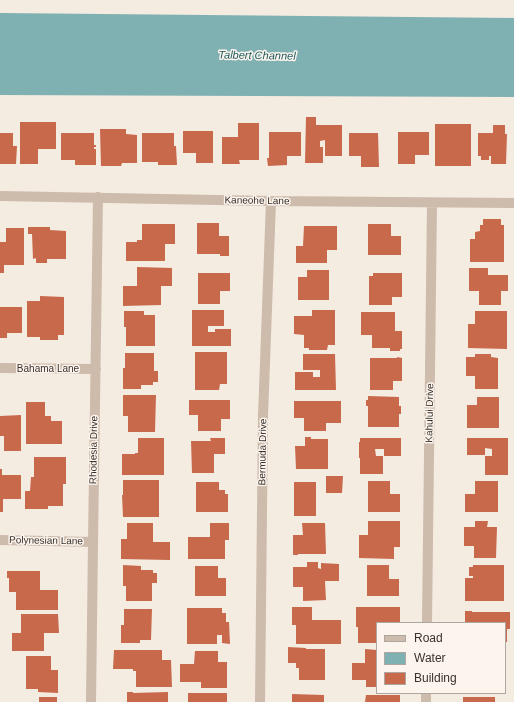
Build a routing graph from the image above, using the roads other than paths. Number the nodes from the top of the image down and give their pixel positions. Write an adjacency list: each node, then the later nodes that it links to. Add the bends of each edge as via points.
1 (0, 196): 2 (street, Kaneohe Lane)
2 (98, 197): 3 (street, Kaneohe Lane); 7 (street, Rhodesia Drive)
3 (271, 201): 4 (street, Kaneohe Lane); 12 (street, Bermuda Drive, via 263,416)
4 (432, 203): 5 (street, Kaneohe Lane); 10 (street, Kahului Drive)
5 (514, 203)
6 (0, 368): 7 (street, Bahama Lane)
7 (96, 369): 9 (street, Rhodesia Drive)
8 (0, 540): 9 (street, Polynesian Lane)
9 (92, 542): 11 (street, Rhodesia Drive)
10 (427, 622)
11 (91, 702)
12 (260, 702)

